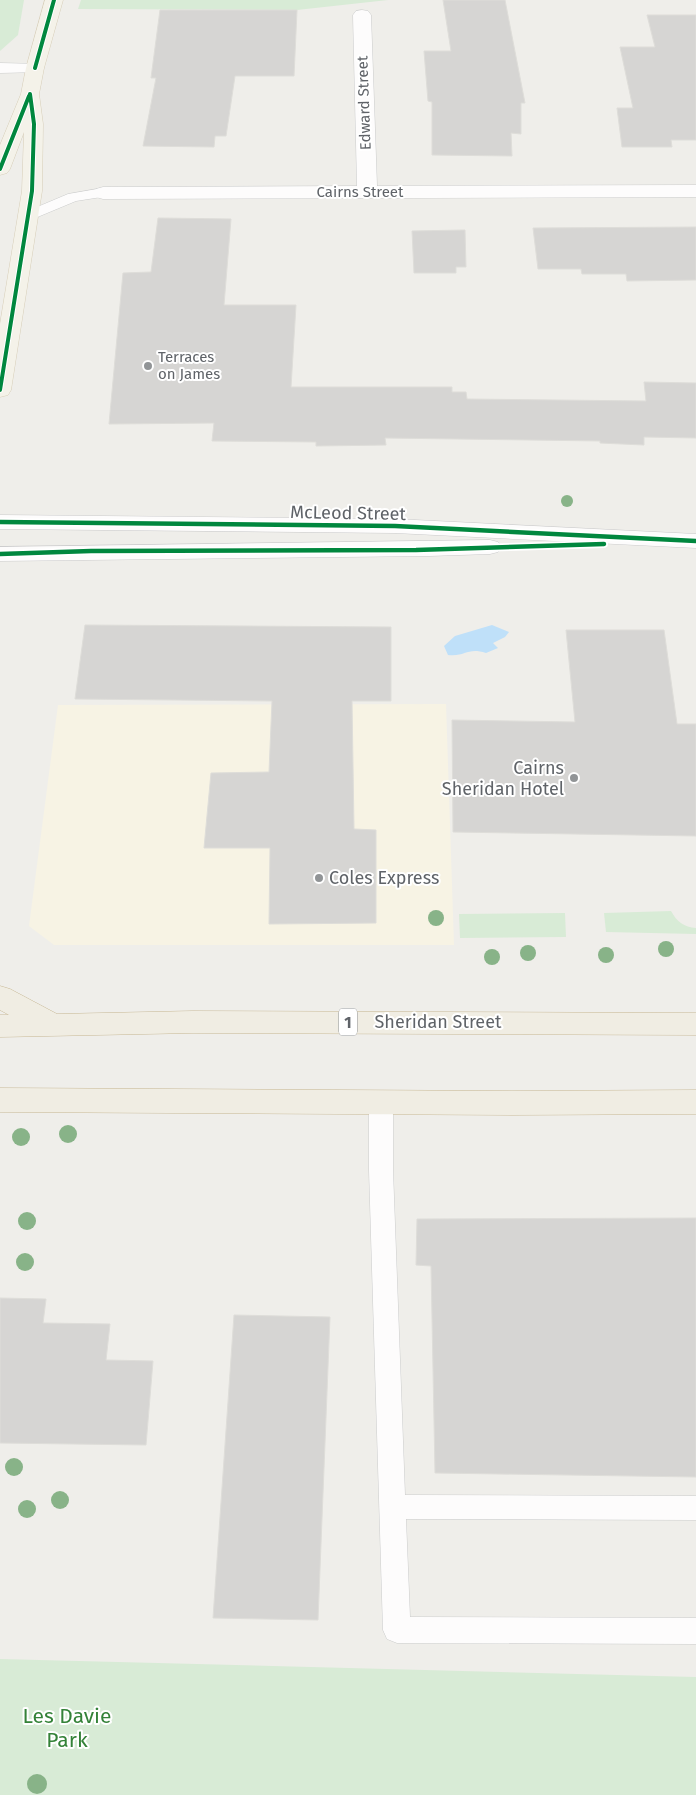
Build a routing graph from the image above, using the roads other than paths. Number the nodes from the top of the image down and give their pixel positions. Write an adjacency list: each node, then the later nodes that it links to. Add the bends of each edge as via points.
1 (36, 0): 5 (main road)
2 (54, 0): 5 (main road)
3 (362, 15): 9 (street, Edward Street)
4 (0, 68): 5 (street)
5 (35, 68): 6 (main road)
6 (30, 94): 7 (main road); 11 (main road, via 34,171)
7 (0, 170)
8 (696, 191): 9 (street, Cairns Street)
9 (367, 192): 10 (street, Cairns Street)
10 (103, 193): 11 (lane, Cairns Street, via 73,197)
11 (28, 216): 12 (main road)
12 (0, 390)
13 (0, 522): 14 (street, McLeod Street, via 395,526)
14 (696, 542): 15 (street, McLeod Street, via 416,550)
15 (0, 554)
16 (0, 997): 19 (highway)
17 (696, 1024): 19 (highway, Sheridan Street / 1, via 193,1022)
18 (0, 1026): 19 (highway, Sheridan Street / 1)
19 (57, 1026)
20 (0, 1100): 21 (highway)
21 (381, 1102): 22 (highway); 23 (lane)
22 (696, 1102)
23 (393, 1507): 24 (lane); 25 (lane, via 397,1630)
24 (696, 1508)
25 (696, 1631)

